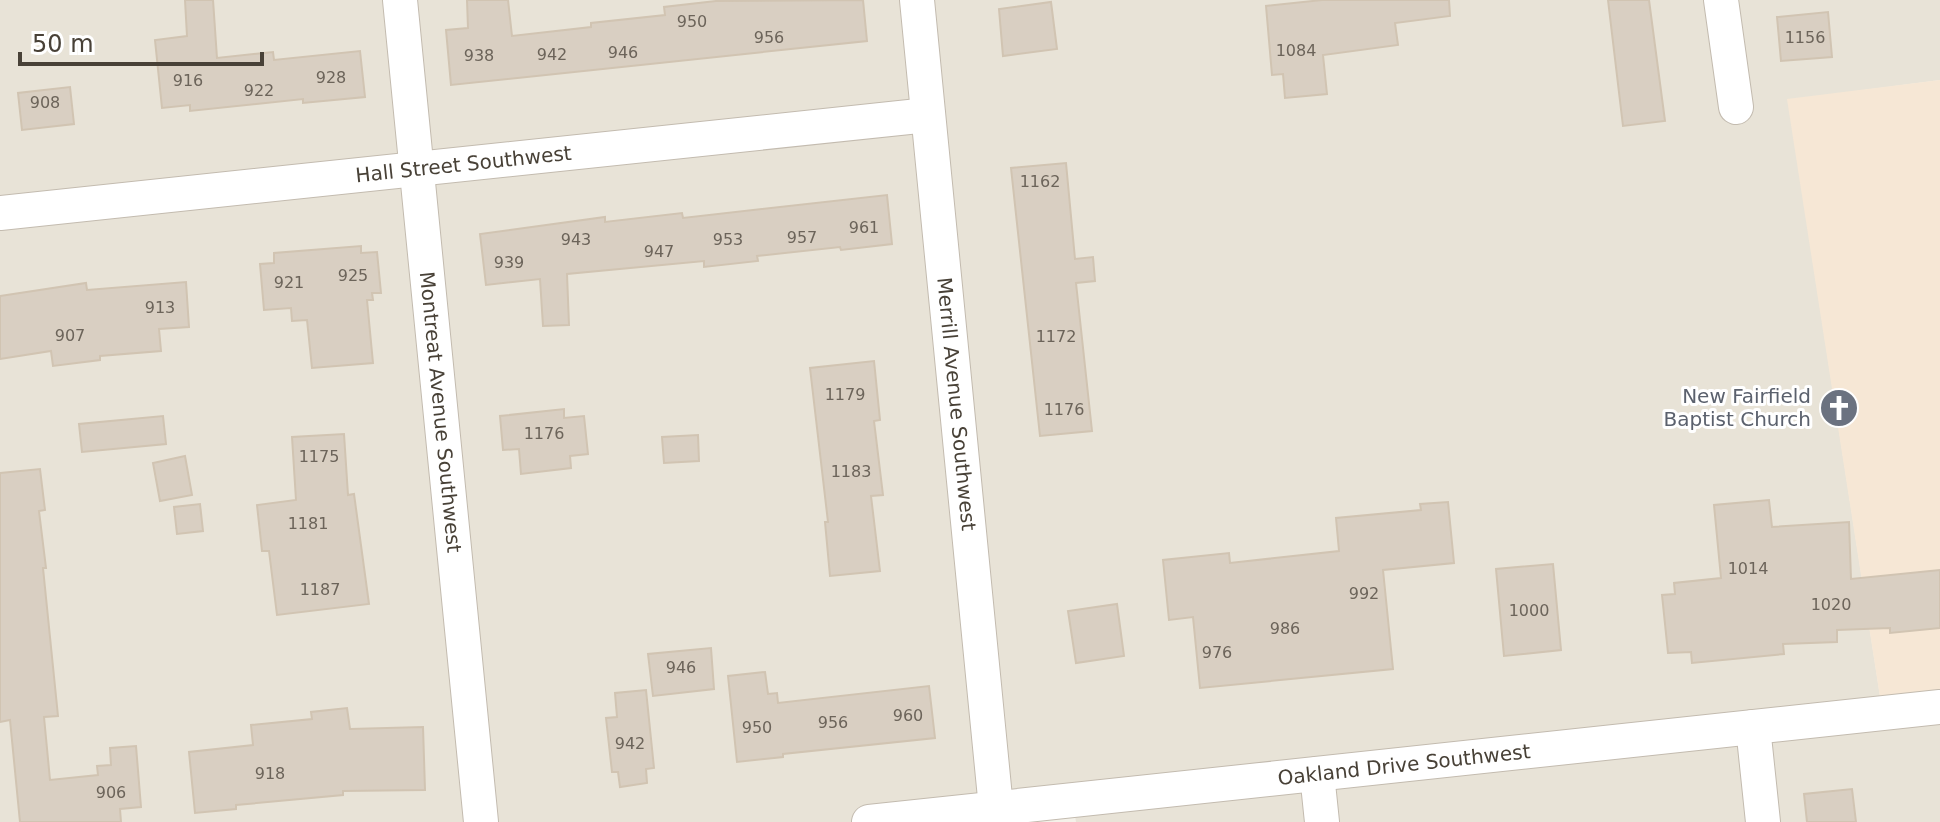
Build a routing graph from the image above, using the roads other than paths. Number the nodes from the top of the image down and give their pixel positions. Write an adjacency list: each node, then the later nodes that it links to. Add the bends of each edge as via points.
1 (400, 0): 6 (street, Montreat Avenue Southwest)
2 (917, 0): 5 (street, Merrill Avenue Southwest)
3 (1721, 0): 4 (street)
4 (1736, 107)
5 (928, 115): 6 (street, Hall Street Southwest); 11 (street, Merrill Avenue Southwest)
6 (417, 169): 7 (street, Hall Street Southwest); 12 (street, Montreat Avenue Southwest)
7 (0, 213)
8 (1940, 707): 9 (street, Oakland Drive Southwest)
9 (1753, 727): 10 (street, Oakland Drive Southwest); 15 (street)
10 (1317, 774): 11 (street, Oakland Drive Southwest); 14 (street)
11 (996, 808): 13 (street, Oakland Drive Southwest)
12 (481, 822)
13 (869, 822)
14 (1322, 822)
15 (1763, 822)

